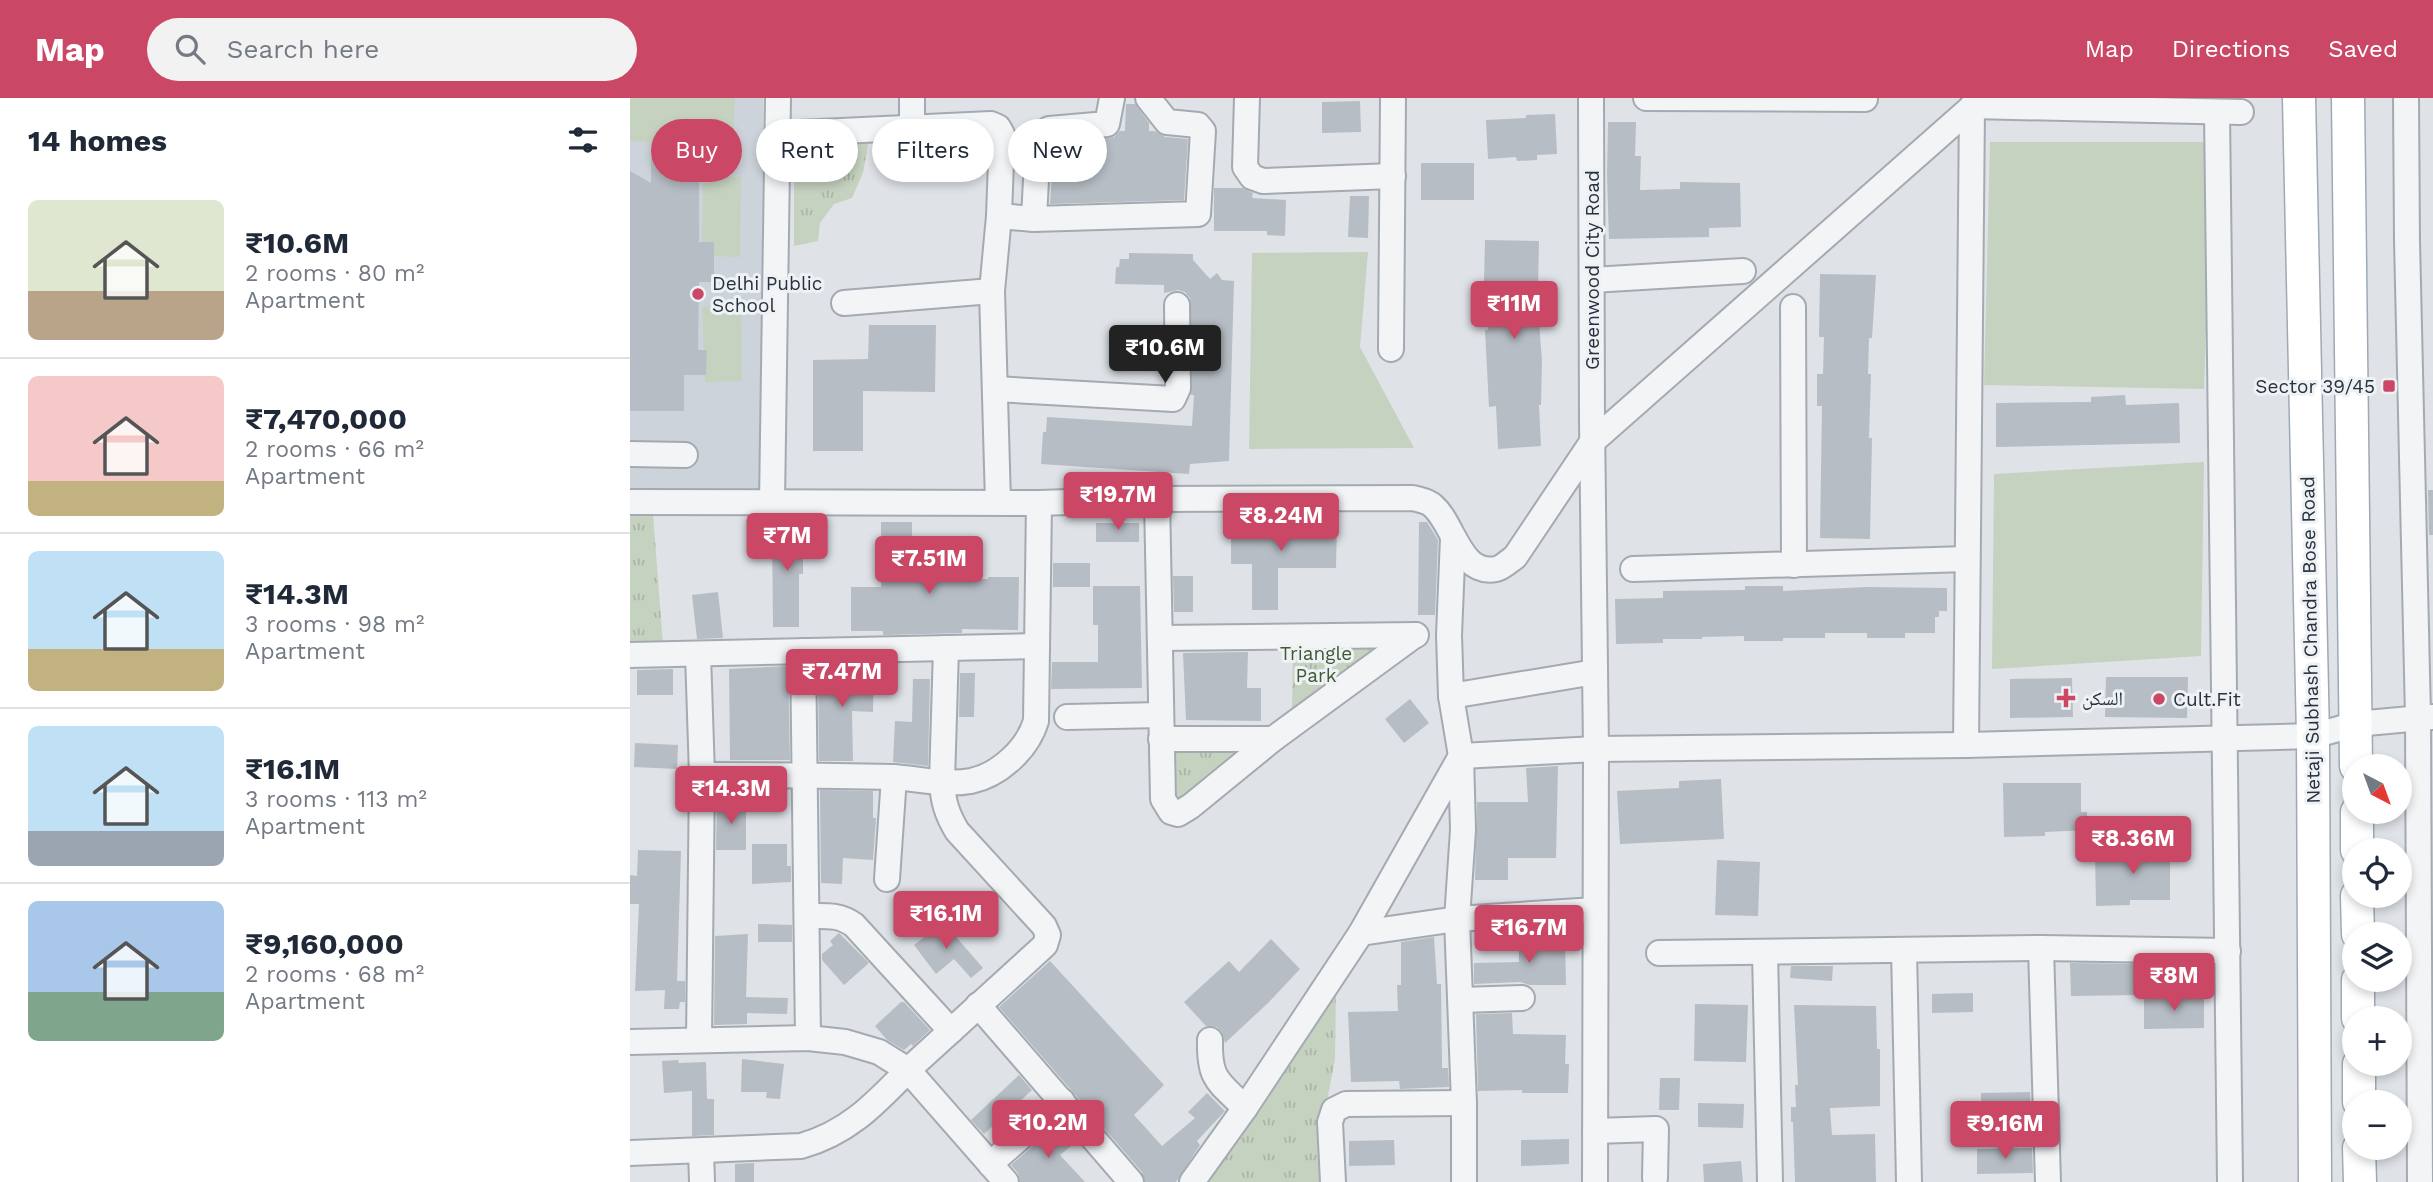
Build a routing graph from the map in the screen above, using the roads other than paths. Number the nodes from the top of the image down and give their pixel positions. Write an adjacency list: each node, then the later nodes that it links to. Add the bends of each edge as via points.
1 (778, 98): 14 (street)
2 (912, 98): 15 (street)
3 (1112, 98): 20 (street, via 1107,124 1049,129 1038,140)
4 (1148, 98): 20 (street, via 1167,122 1198,125 1203,131 1198,214)
5 (1247, 98): 17 (street, via 1245,167 1252,177 1263,181)
6 (1393, 98): 17 (street)
7 (1591, 98): 22 (street, Greenwood City Road)
8 (1646, 98): 12 (street)
9 (2299, 98): 56 (main road, Netaji Subhash Chandra Bose Road)
10 (2348, 98): 54 (main road)
11 (2406, 98): 38 (street)
12 (1866, 99)
13 (1977, 102): 29 (street); 39 (street); 57 (street, via 2229,112)
14 (777, 119)
15 (912, 119)
16 (994, 125): 19 (street, via 1002,134)
17 (1393, 176): 27 (street)
18 (776, 182): 35 (street)
19 (999, 216): 20 (street); 23 (street)
20 (1034, 219)
21 (1743, 271): 22 (street)
22 (1592, 280): 29 (street, Greenwood City Road)
23 (992, 291): 24 (street); 28 (street)
24 (844, 303)
25 (1177, 305): 28 (street, via 1178,388 1173,399)
26 (1793, 307): 40 (street)
27 (1391, 349)
28 (995, 388): 34 (street)
29 (1592, 442): 37 (street, via 1515,557 1498,569 1480,569); 50 (street, Greenwood City Road)
30 (630, 454): 31 (street)
31 (685, 455)
32 (1157, 499): 36 (street); 37 (street, via 1413,498 1431,503 1444,517); 44 (street)
33 (630, 502): 35 (street)
34 (998, 502): 35 (street); 36 (street)
35 (772, 503)
36 (1039, 503): 45 (street)
37 (1453, 538): 43 (street)
38 (2424, 558): 53 (street)
39 (1967, 559): 40 (street); 59 (street)
40 (1794, 565): 41 (street)
41 (1633, 569)
42 (1415, 635): 43 (street); 44 (street); 58 (street)
43 (1449, 635): 51 (street)
44 (1160, 638): 55 (street)
45 (1037, 646): 46 (street); 66 (street, via 1037,721 1030,738 995,770 973,780)
46 (946, 648): 47 (street); 66 (street)
47 (803, 651): 48 (street); 64 (street)
48 (698, 654): 49 (street); 63 (street)
49 (630, 655)
50 (1595, 672): 51 (street); 60 (street, Greenwood City Road)
51 (1451, 696): 62 (street)
52 (1067, 717): 55 (street)
53 (2426, 717): 54 (street); 107 (street)
54 (2356, 724): 56 (street); 61 (main road)
55 (1161, 727): 58 (street); 58 (street, via 1163,799 1171,812 1178,814)
56 (2313, 736): 57 (street); 105 (main road, Netaji Subhash Chandra Bose Road)
57 (2225, 738): 59 (street); 74 (street)
58 (1273, 739)
59 (1966, 746): 60 (street)
60 (1596, 749): 62 (street); 68 (street, Greenwood City Road)
61 (2356, 754)
62 (1461, 756): 70 (street, via 1463,830); 71 (street)
63 (702, 775): 64 (street); 82 (street)
64 (805, 776): 65 (street); 69 (street)
65 (894, 777): 66 (street); 67 (street)
66 (942, 782): 79 (street, via 943,800 957,831 1048,935 1045,945)
67 (887, 879)
68 (1595, 910): 70 (street); 89 (street, Greenwood City Road)
69 (807, 916): 80 (street, via 837,916 854,925); 81 (street)
70 (1457, 919): 71 (street); 78 (street)
71 (1362, 933): 88 (street)
72 (2041, 948): 73 (street); 74 (street); 103 (street)
73 (1904, 950): 75 (street); 102 (street)
74 (2228, 951): 104 (street)
75 (1765, 952): 76 (street); 101 (street)
76 (1660, 953)
77 (1522, 998): 78 (street)
78 (1461, 1000): 87 (street)
79 (978, 1005): 80 (street); 86 (street)
80 (951, 1031): 85 (street)
81 (808, 1038): 82 (street); 85 (street, via 878,1052)
82 (699, 1040): 84 (street)
83 (1210, 1040): 88 (street, via 1213,1073)
84 (630, 1042)
85 (908, 1070): 90 (street, via 873,1105 824,1140 801,1146); 93 (street)
86 (1062, 1101): 93 (street); 96 (street)
87 (1464, 1103): 98 (street, via 1346,1104 1334,1110 1329,1122); 99 (street)
88 (1245, 1108): 97 (street)
89 (1595, 1131): 94 (street, via 1656,1129); 100 (street, Greenwood City Road)
90 (701, 1151): 91 (street); 95 (street)
91 (630, 1153)
92 (2359, 1160): 106 (main road)
93 (998, 1173)
94 (1655, 1178)
95 (702, 1182)
96 (1131, 1182)
97 (1192, 1182)
98 (1333, 1182)
99 (1464, 1182)
100 (1595, 1182)
101 (1770, 1182)
102 (1909, 1182)
103 (2048, 1182)
104 (2230, 1182)
105 (2315, 1182)
106 (2360, 1182)
107 (2420, 1182)

